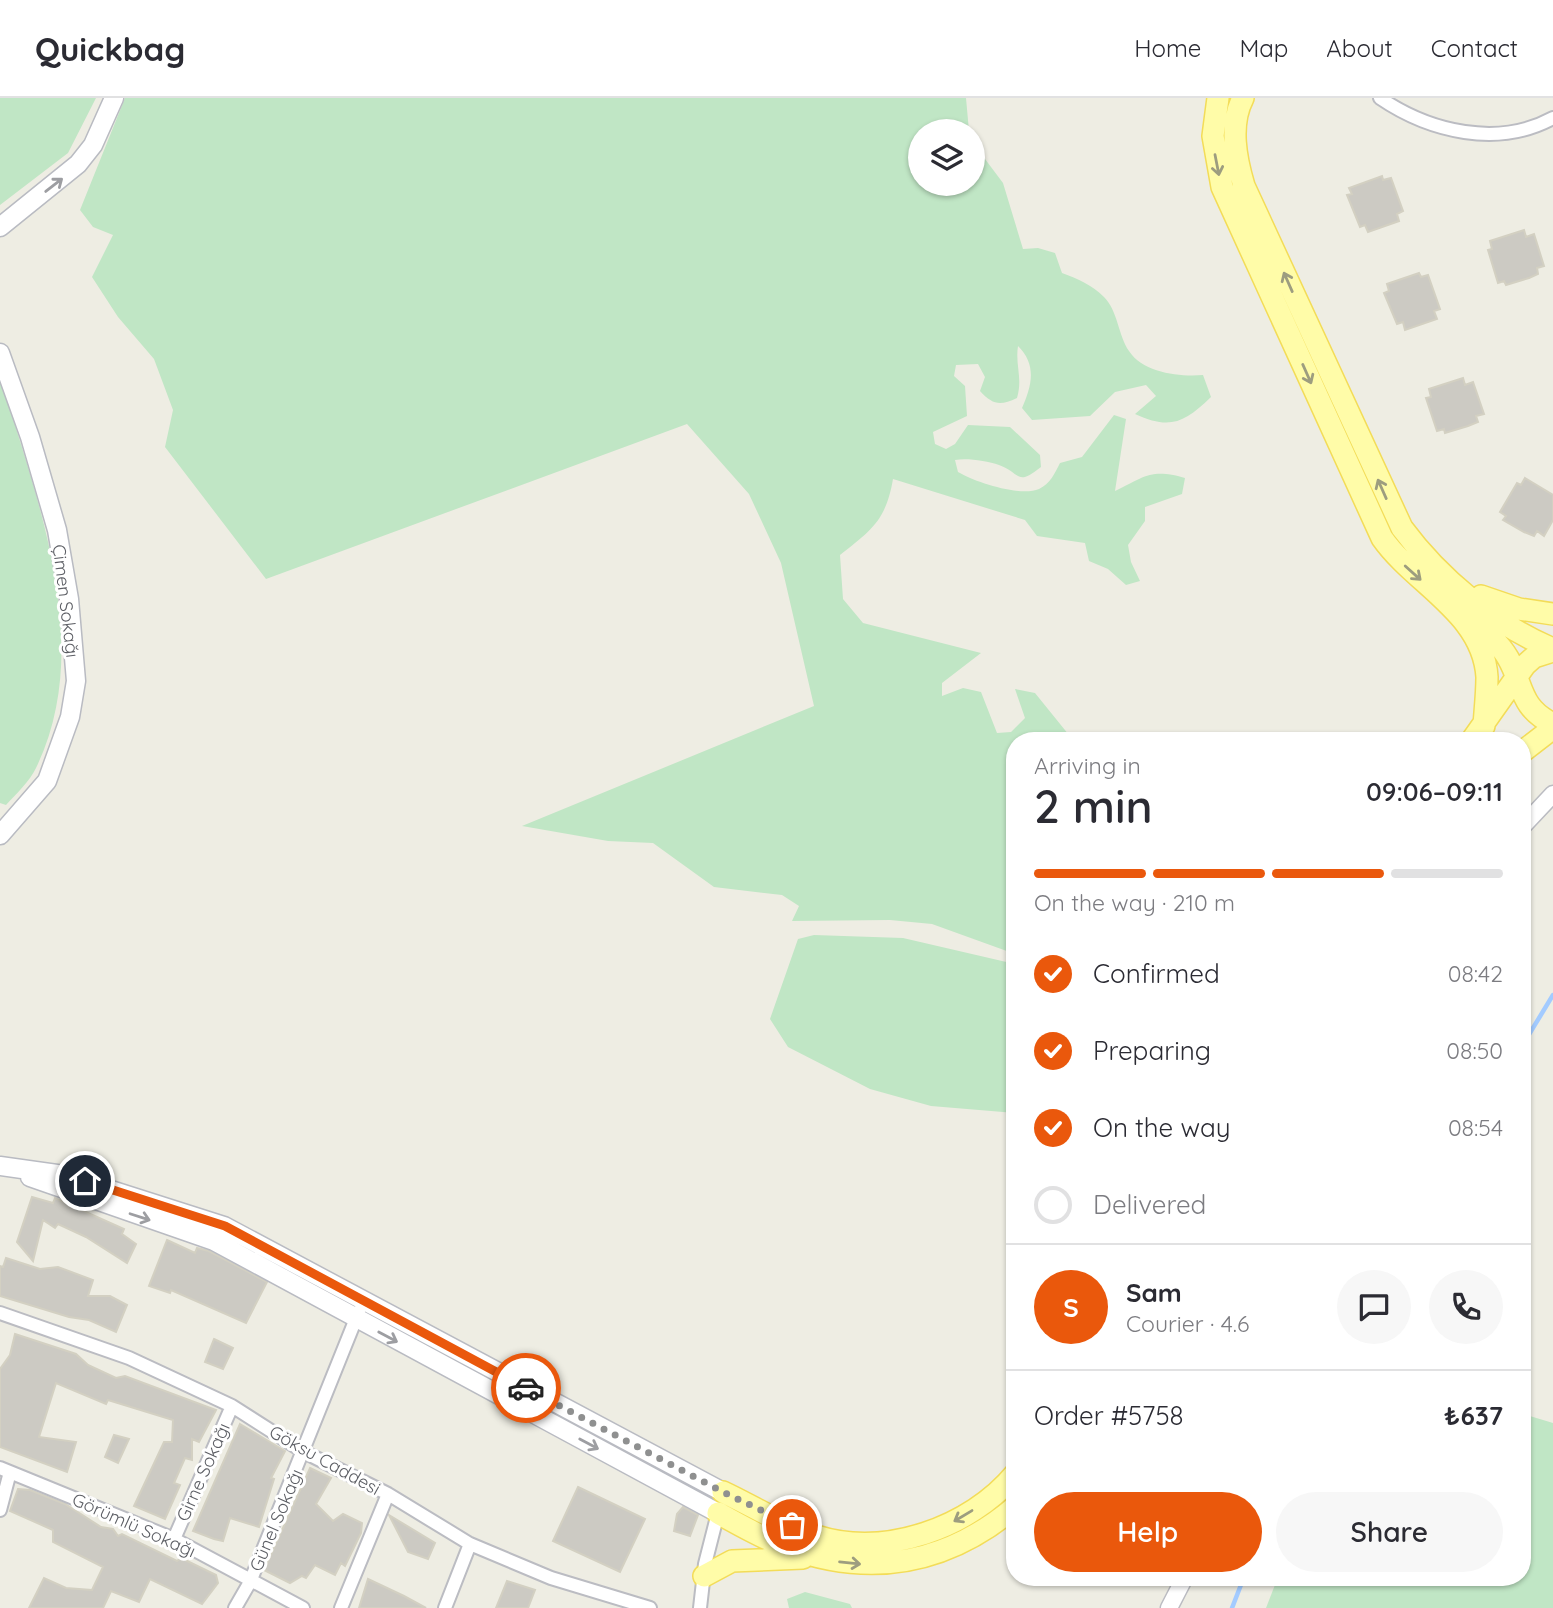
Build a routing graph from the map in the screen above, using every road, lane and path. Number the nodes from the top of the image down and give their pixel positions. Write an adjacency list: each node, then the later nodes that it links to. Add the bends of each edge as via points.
1 (114, 98): 6 (main road, one-way to 1, via 78,164 93,145)
2 (1218, 98): 8 (main road, one-way to 8, via 1213,136 1222,187 1367,506 1396,558)
3 (1243, 98): 8 (main road, one-way to 3, via 1391,508 1244,186 1235,132)
4 (1380, 98): 5 (street, via 1434,125 1476,133 1517,131)
5 (1553, 118)
6 (0, 227)
7 (0, 353): 18 (main road, Çimen Sokağı, via 57,530 76,681 70,717 47,781)
8 (1456, 597): 9 (main road); 10 (main road); 11 (main road, via 1506,654); 13 (main road, via 1485,668)
9 (1553, 614)
10 (1553, 650): 11 (main road, via 1534,657)
11 (1518, 676): 12 (main road, via 1526,702); 14 (main road)
12 (1553, 726): 15 (main road)
13 (1478, 732)
14 (1479, 732)
15 (1531, 744)
16 (1553, 794): 17 (street)
17 (1531, 817)
18 (0, 835)
19 (4, 1167): 20 (main road, via 64,1175 225,1226); 22 (main road, one-way to 22, via 214,1241)
20 (363, 1301): 22 (street, Günel Sokağı); 27 (main road)
21 (0, 1313): 23 (street, Göksu Caddesi, via 129,1358)
22 (356, 1319): 24 (street, Günel Sokağı); 30 (main road, one-way to 30)
23 (232, 1406): 24 (street, Göksu Caddesi); 32 (street, Girne Sokağı)
24 (304, 1452): 28 (street, Göksu Caddesi); 36 (street, Günel Sokağı)
25 (5, 1470): 29 (street); 32 (street, Görümlü Sokağı)
26 (1006, 1483): 27 (main road, one-way to 27, via 959,1520 932,1531 870,1543 815,1536)
27 (723, 1492): 30 (street)
28 (388, 1494): 33 (street, Göksu Caddesi); 40 (street)
29 (0, 1510)
30 (718, 1513): 34 (main road, via 783,1546); 35 (street)
31 (1006, 1513): 34 (main road, one-way to 31, via 881,1564 928,1556 965,1542)
32 (174, 1539): 36 (street, Görümlü Sokağı)
33 (470, 1544): 41 (street); 42 (street, Göksu Caddesi, via 551,1578)
34 (819, 1558): 35 (main road, via 733,1561)
35 (704, 1576): 43 (street)
36 (250, 1582): 38 (street, Günel Sokağı); 39 (street, Görümlü Sokağı)
37 (1180, 1586): 44 (street)
38 (235, 1608)
39 (303, 1608)
40 (341, 1608)
41 (445, 1608)
42 (650, 1608)
43 (700, 1608)
44 (1169, 1608)

